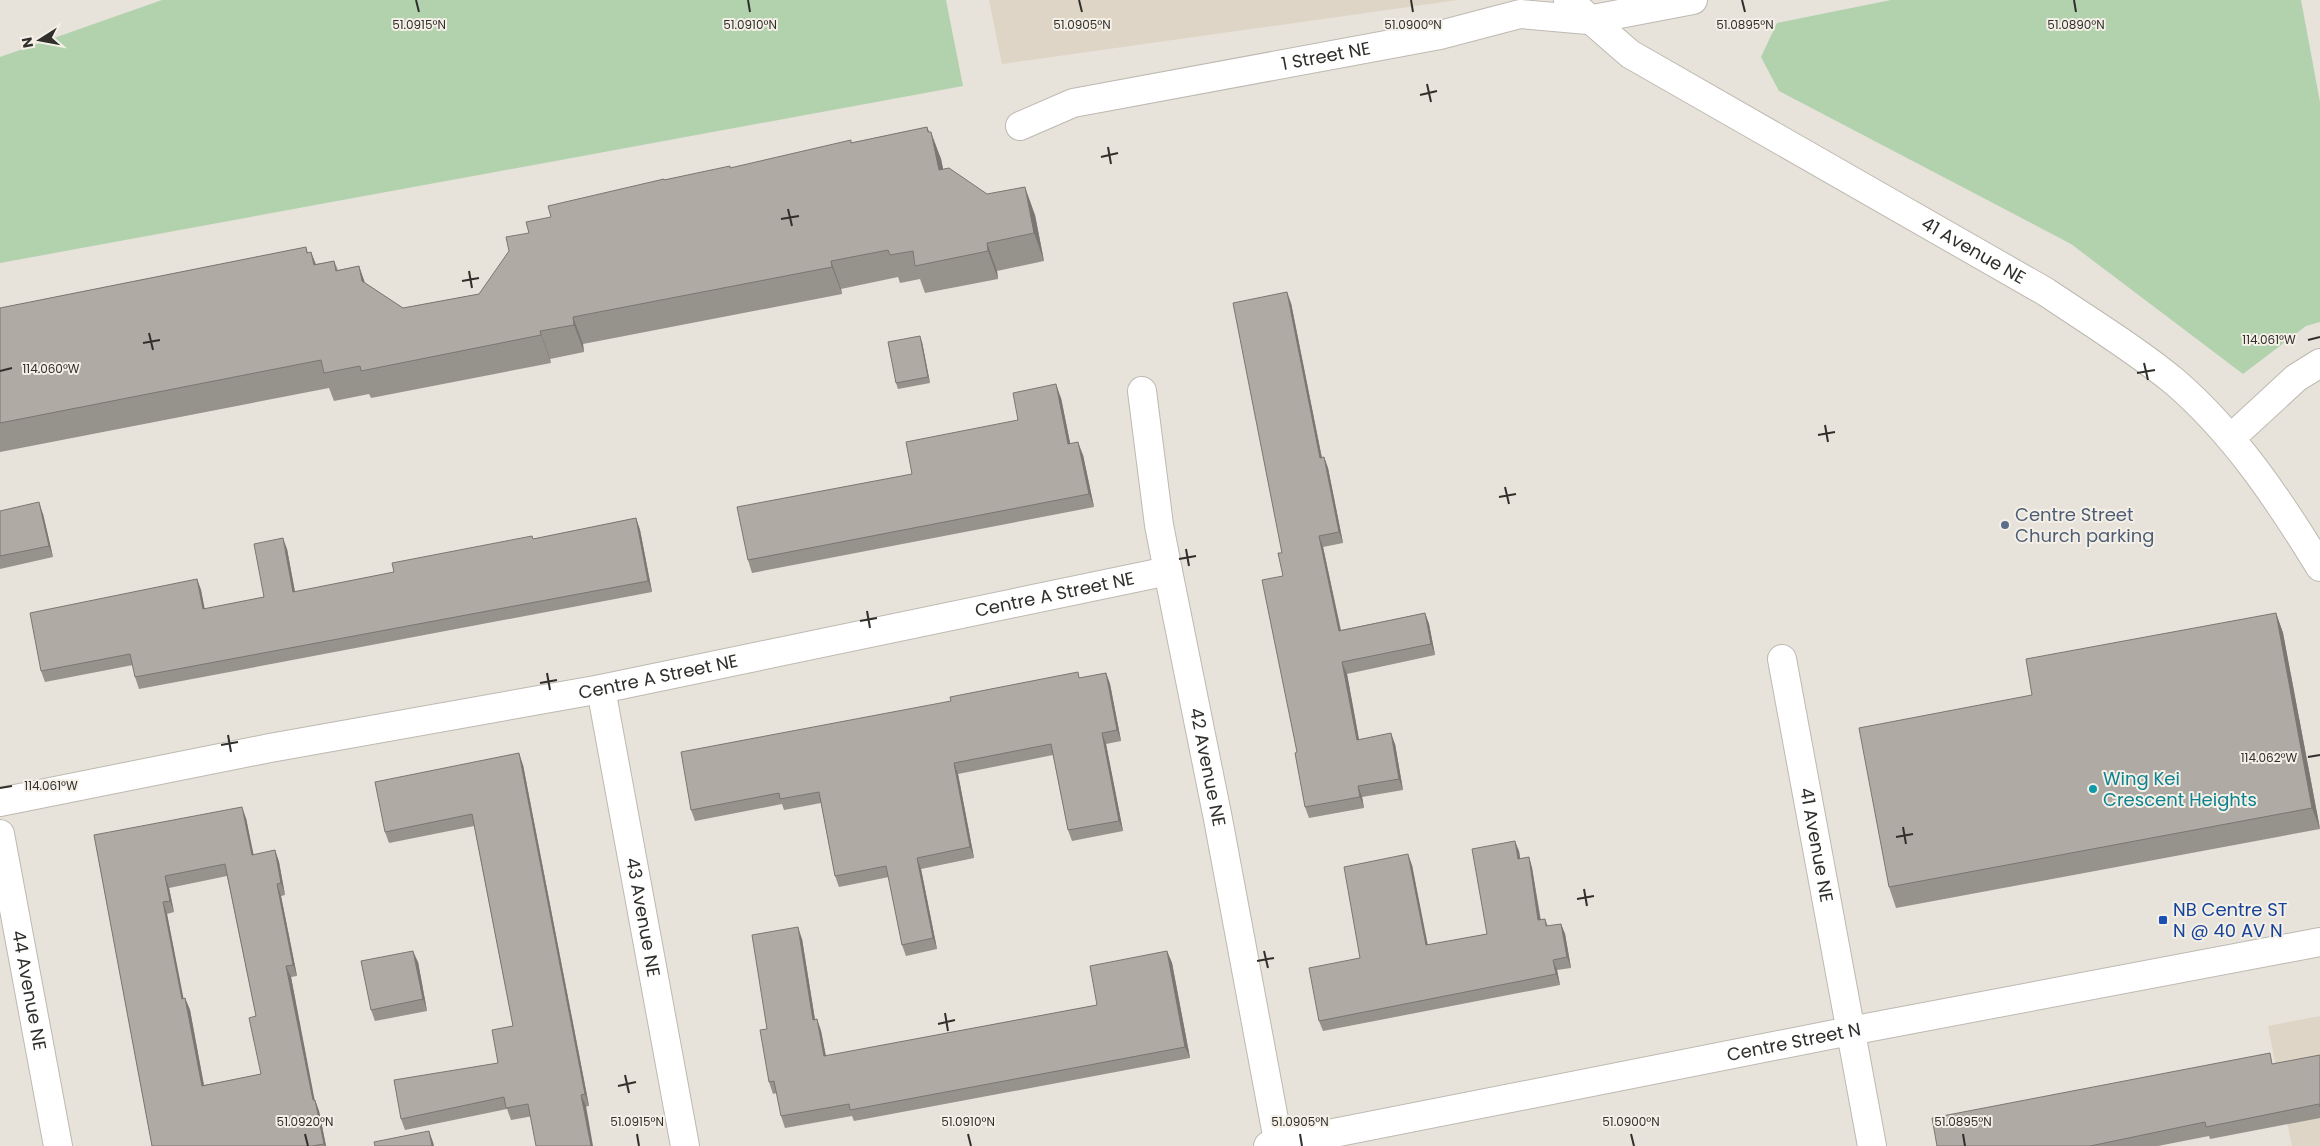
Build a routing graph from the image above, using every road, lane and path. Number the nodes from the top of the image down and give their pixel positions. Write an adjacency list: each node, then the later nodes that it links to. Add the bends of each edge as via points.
1 (1568, 0): 3 (street, 41 Avenue NE)
2 (1694, 0): 3 (street, 1 Street NE)
3 (1588, 20): 4 (street, 1 Street NE, via 1520,14 1440,35 1073,103); 7 (street, 41 Avenue NE, via 1630,54 2046,292 2175,382)
4 (1020, 126)
5 (2320, 363): 7 (street, via 2296,378)
6 (1142, 391): 9 (street, 42 Avenue NE)
7 (2231, 438): 8 (street, 41 Avenue NE, via 2268,485)
8 (2320, 567)
9 (1168, 571): 11 (street, Centre A Street NE); 16 (street, 42 Avenue NE, via 1218,819)
10 (1782, 659): 15 (street, 41 Avenue NE)
11 (601, 689): 12 (street, Centre A Street NE, via 270,748); 18 (street, 43 Avenue NE)
12 (0, 802)
13 (0, 834): 17 (street, 44 Avenue NE)
14 (2320, 942): 15 (street, Centre Street N)
15 (1850, 1031): 16 (street, Centre Street N); 19 (street, 41 Avenue NE)
16 (1275, 1145)
17 (58, 1146)
18 (685, 1146)
19 (1872, 1146)

